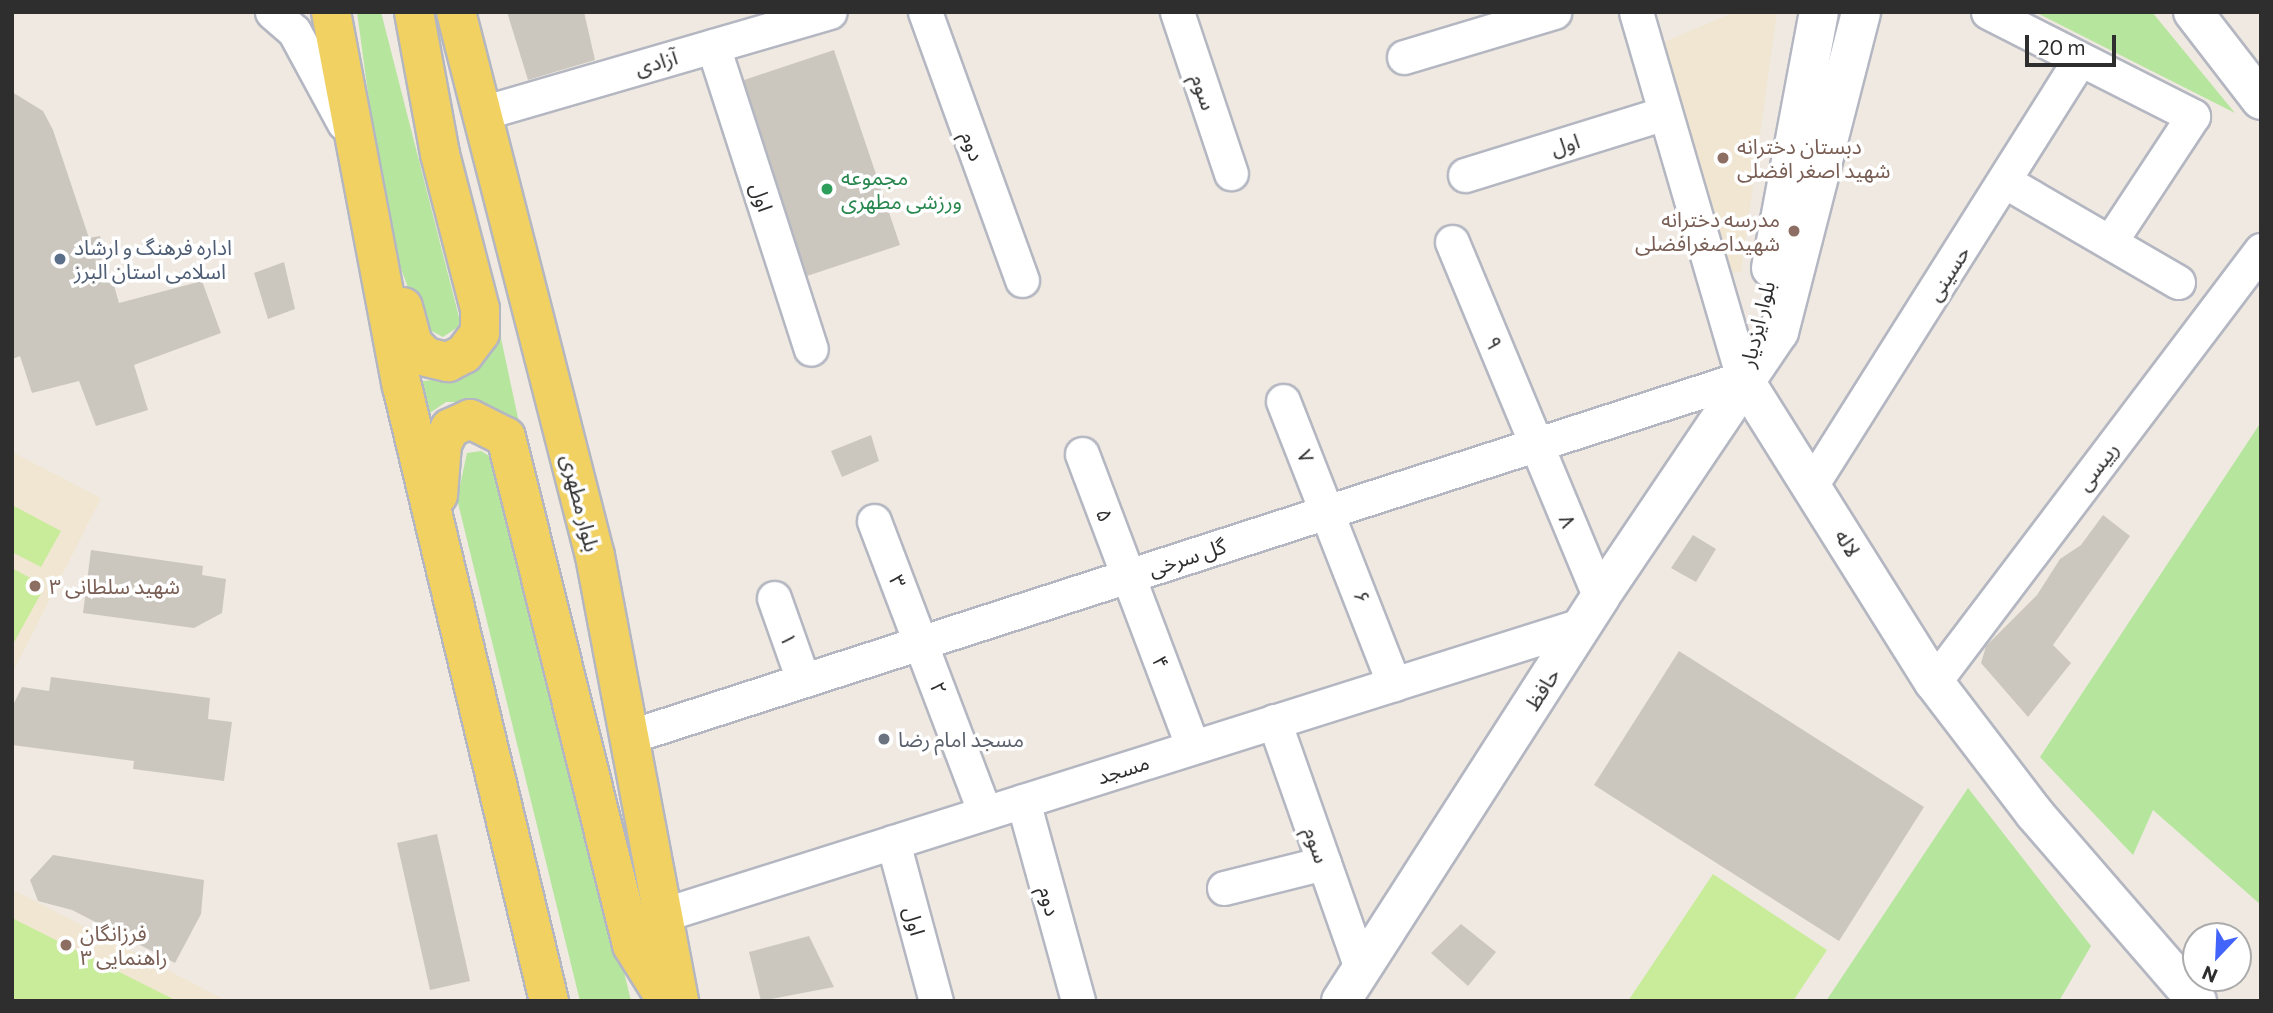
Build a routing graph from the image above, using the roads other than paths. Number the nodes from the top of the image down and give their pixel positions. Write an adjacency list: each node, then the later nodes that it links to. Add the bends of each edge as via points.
1 (272, 12): 21 (street, via 294,31)
2 (331, 12): 21 (main road)
3 (414, 12): 25 (main road, via 440,154 480,309 480,333 464,354 448,362 426,357 413,344 385,235)
4 (456, 12): 19 (main road, بلوار مطهری)
5 (830, 12): 15 (street, آزادی)
6 (925, 12): 29 (street, دوم)
7 (1177, 12): 22 (street, سوم)
8 (1554, 12): 16 (street)
9 (1636, 12): 20 (street, لاله)
10 (1819, 12): 32 (street, بلوار ایزدیار, via 1760,328)
11 (1861, 12): 32 (street, بلوار ایزدیار, via 1779,332)
12 (1988, 12): 17 (street)
13 (2193, 12): 14 (street)
14 (2214, 27): 18 (street)
15 (713, 46): 19 (street, آزادی); 31 (street, اول)
16 (1404, 57)
17 (2080, 59): 24 (street, حسینی); 26 (street, via 2193,116)
18 (2261, 100)
19 (482, 113): 48 (main road, بلوار مطهری, via 595,556)
20 (1665, 113): 23 (street, اول); 32 (street, لاله)
21 (352, 141): 25 (main road)
22 (1231, 173)
23 (1465, 175)
24 (2006, 182): 26 (street); 36 (street, حسینی)
25 (366, 200): 39 (main road)
26 (2112, 239): 30 (street)
27 (1452, 242): 34 (street, ۹)
28 (2261, 250): 45 (street, رییسی)
29 (1022, 280)
30 (2178, 282)
31 (811, 349)
32 (1743, 378): 34 (street, گل سرخی); 36 (street, لاله); 42 (street, حافظ)
33 (1283, 401): 37 (street, ۷)
34 (1537, 444): 37 (street, گل سرخی); 42 (street, ۸)
35 (1082, 454): 40 (street, ۵)
36 (1812, 485): 45 (street, لاله)
37 (1330, 511): 40 (street, گل سرخی); 46 (street, ۶)
38 (874, 521): 43 (street, ۳)
39 (442, 563): 57 (main road); 58 (main road, via 442,444 450,428 470,419 506,437 632,945)
40 (1128, 576): 43 (street, گل سرخی); 49 (street, ۴)
41 (774, 598): 44 (street, ۱)
42 (1592, 610): 46 (street, مسجد); 56 (street, حافظ)
43 (923, 642): 44 (street, گل سرخی); 51 (street, ۲)
44 (803, 680): 48 (street, گل سرخی)
45 (1934, 681): 63 (street, لاله, via 2034,813)
46 (1394, 684): 47 (street, مسجد)
47 (1275, 721): 49 (street, مسجد); 53 (street, سوم)
48 (631, 736): 55 (main road, بلوار مطهری)
49 (1194, 747): 50 (street, مسجد)
50 (1023, 801): 51 (street, مسجد); 61 (street, دوم)
51 (985, 813): 52 (street, مسجد)
52 (893, 842): 55 (street, مسجد); 60 (street, اول)
53 (1324, 863): 54 (street); 56 (street, سوم)
54 (1224, 888)
55 (662, 915): 59 (main road, بلوار مطهری)
56 (1361, 968): 62 (street, حافظ)
57 (549, 1001)
58 (667, 1001)
59 (679, 1001)
60 (936, 1001)
61 (1078, 1001)
62 (1341, 1001)
63 (2197, 1001)

